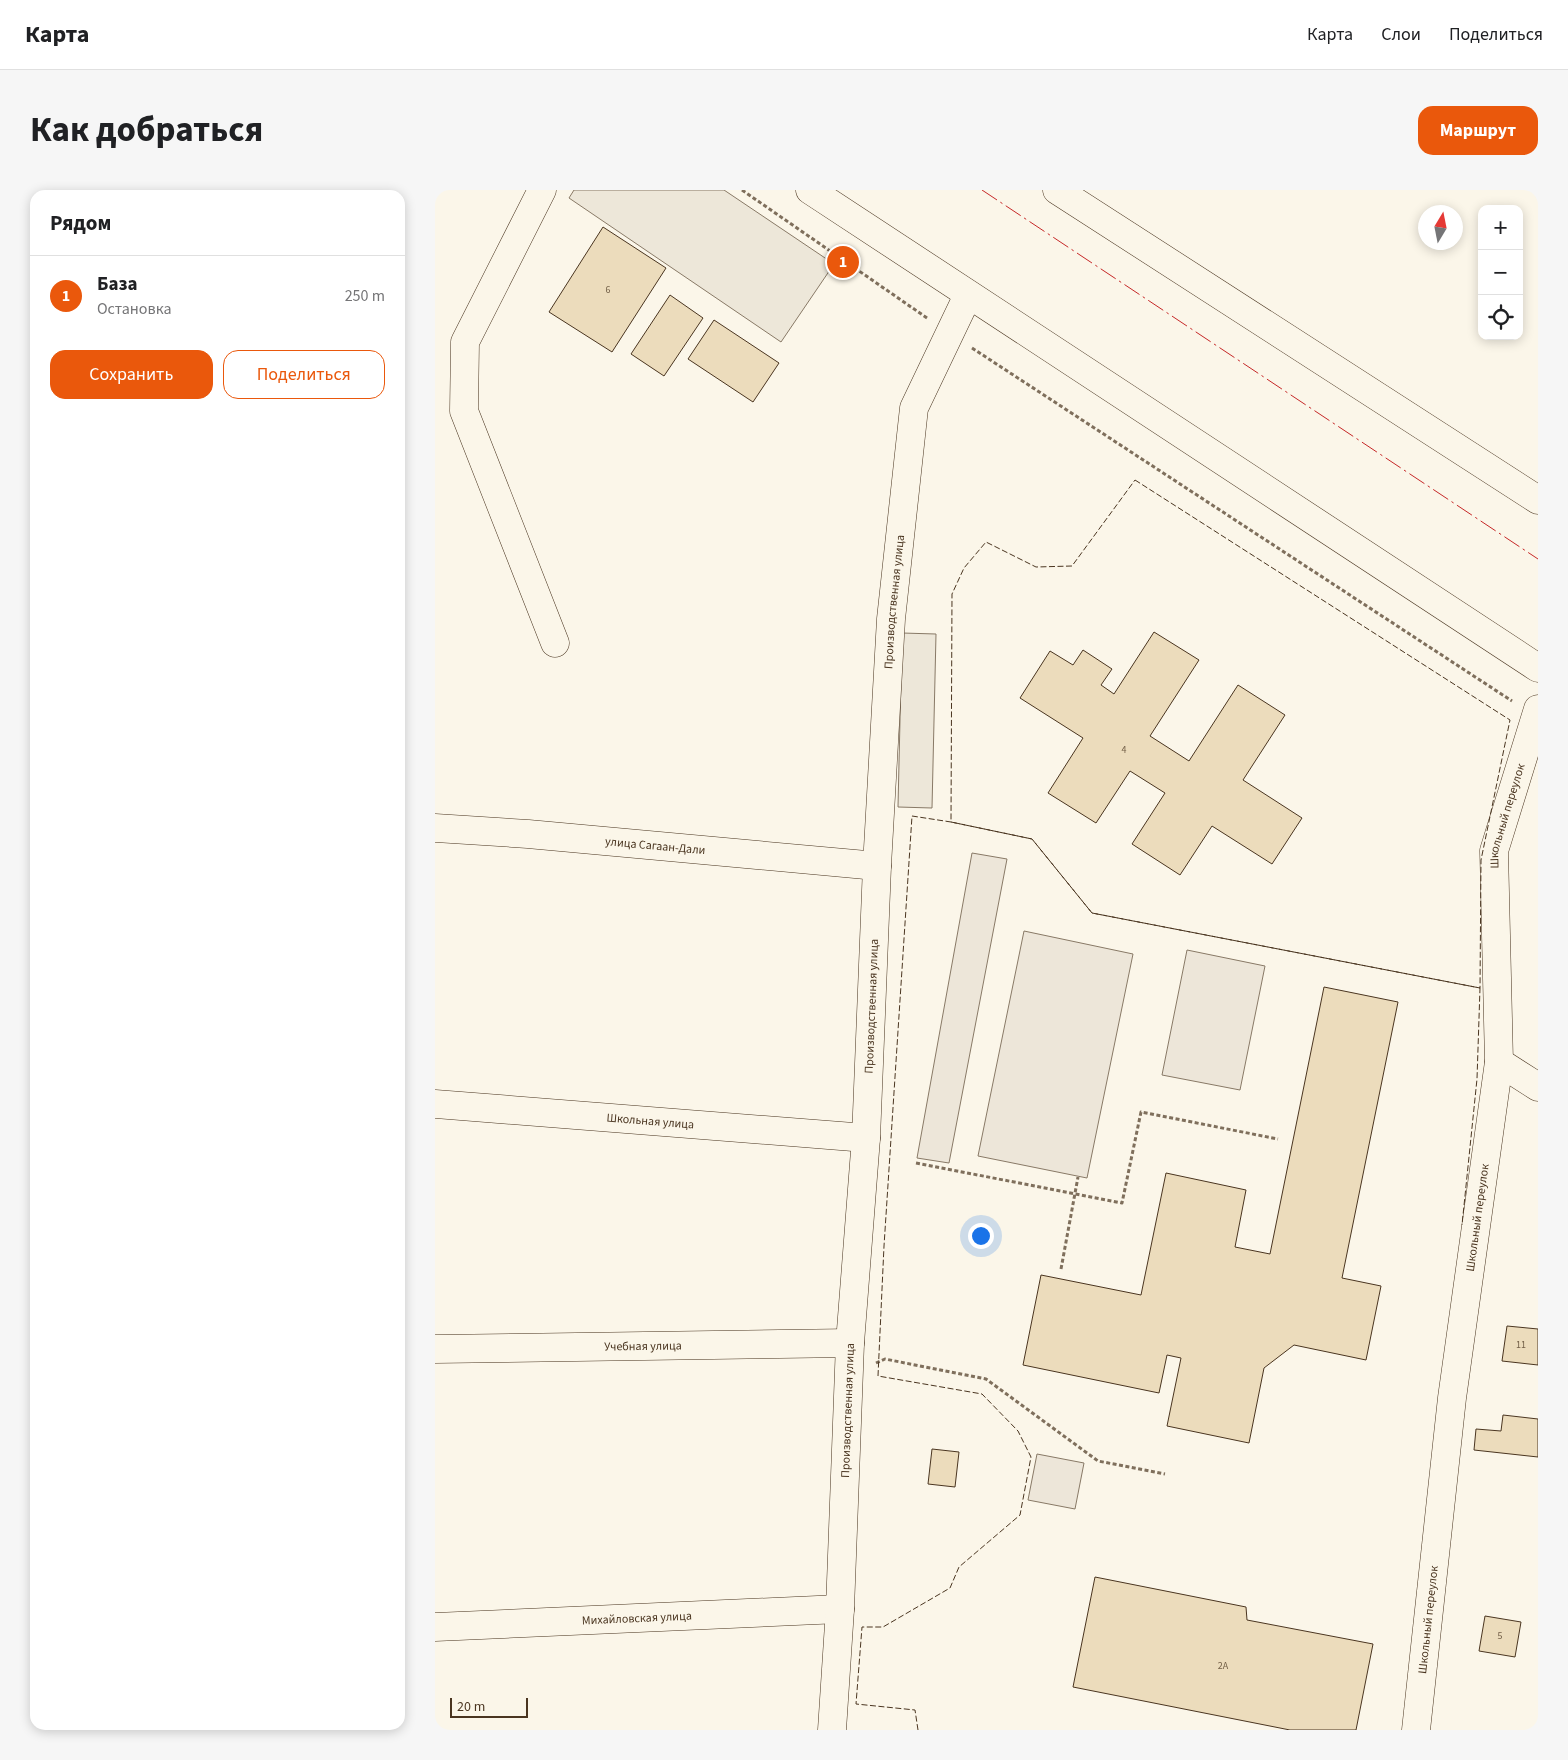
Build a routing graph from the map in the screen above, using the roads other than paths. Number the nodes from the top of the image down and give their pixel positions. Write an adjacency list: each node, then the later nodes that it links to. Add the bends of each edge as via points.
1 (542, 190): 6 (street, via 465,342 464,411)
2 (810, 190): 4 (street)
3 (1057, 190): 5 (street)
4 (968, 295): 7 (street); 10 (street, Производственная улица, via 914,408 891,619)
5 (1538, 500)
6 (555, 642)
7 (1538, 668)
8 (1537, 713): 11 (street, Школьный переулок, via 1494,851)
9 (435, 828): 10 (street, улица Сагаан-Дали)
10 (877, 866): 14 (street, Производственная улица)
11 (1499, 1062): 12 (street); 20 (street, Школьный переулок, via 1452,1398)
12 (1538, 1087)
13 (435, 1104): 14 (street, Школьная улица)
14 (866, 1138): 15 (street, Производственная улица)
15 (850, 1344): 16 (street, Учебная улица); 17 (street, Производственная улица)
16 (435, 1349)
17 (840, 1609): 18 (street, Михайловская улица); 19 (street, Производственная улица)
18 (435, 1627)
19 (832, 1730)
20 (1416, 1730)

